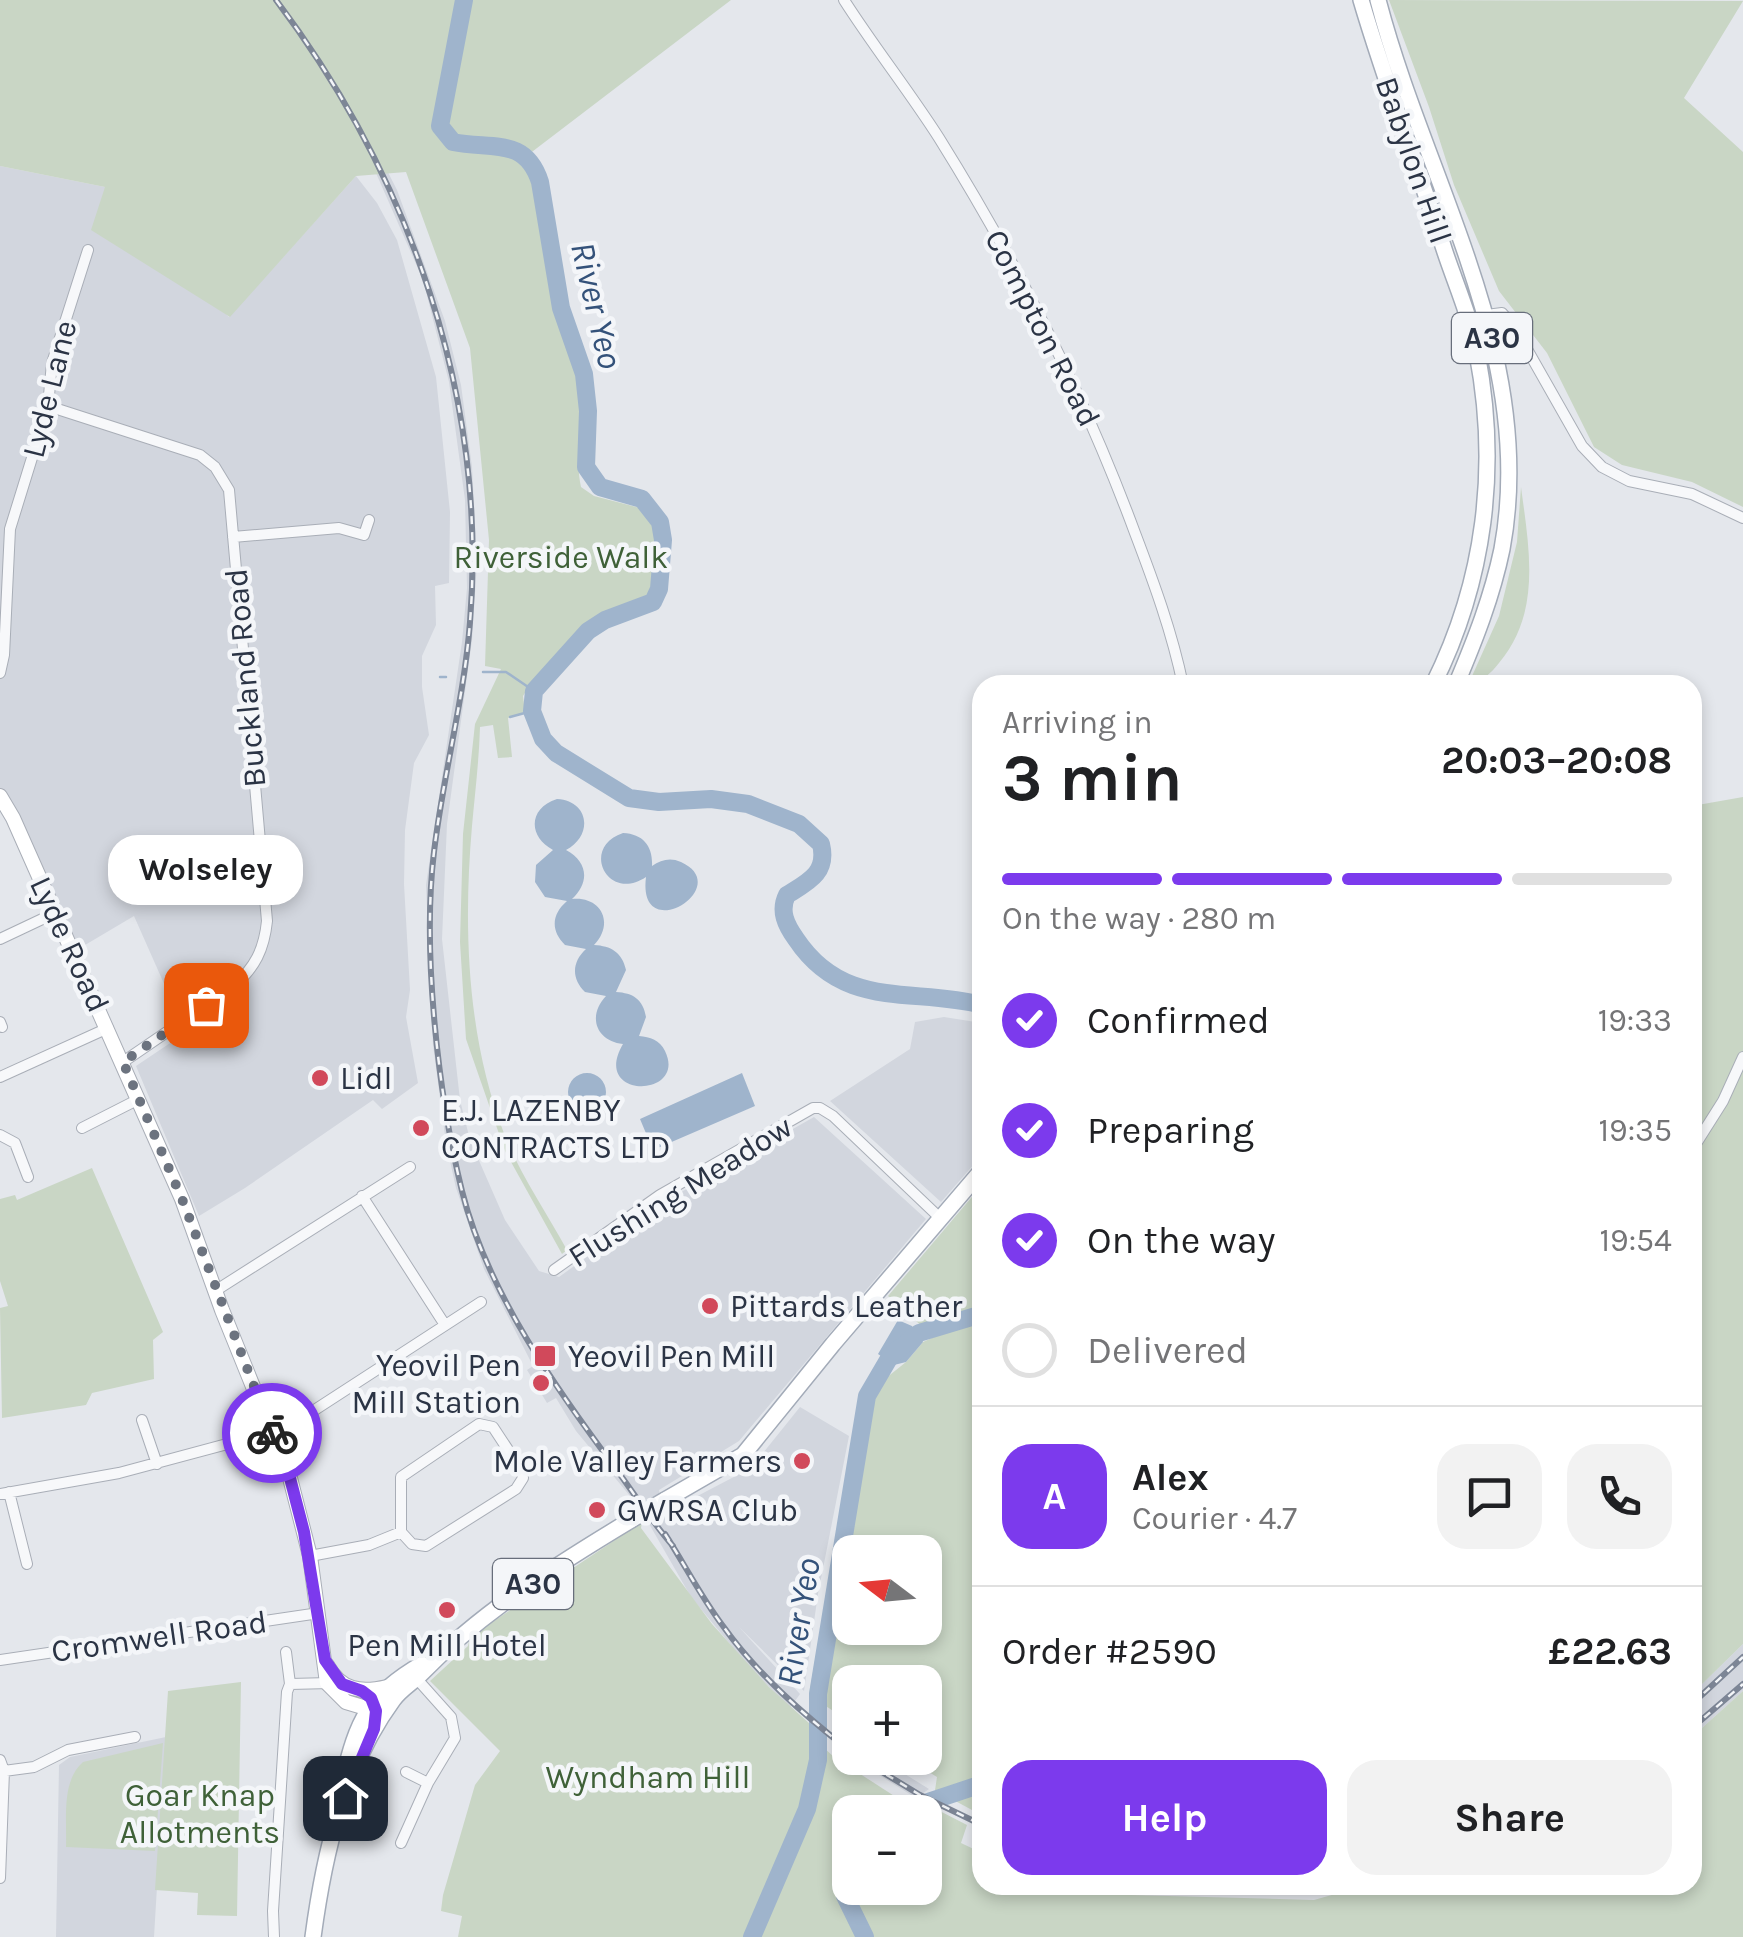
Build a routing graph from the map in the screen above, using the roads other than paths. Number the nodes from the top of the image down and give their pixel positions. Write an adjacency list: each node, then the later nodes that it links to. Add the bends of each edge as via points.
1 (844, 0): 14 (street, Compton Road, via 937,134 1064,365 1115,478)
2 (1361, 0): 6 (main road, Babylon Hill / A30)
3 (1378, 0): 5 (main road, Babylon Hill / A30)
4 (88, 250): 7 (street, Lyde Lane, via 52,363)
5 (1486, 314): 6 (street); 8 (street, via 1502,313 1515,328 1582,446 1602,466); 16 (main road, Babylon Hill / A30, via 1504,396 1506,500 1495,580)
6 (1468, 320): 15 (main road, Babylon Hill / A30, via 1486,413 1485,520 1468,602)
7 (48, 406): 10 (street, Lyde Lane); 11 (street, Buckland Road, via 200,454 229,490)
8 (1743, 518)
9 (370, 520): 11 (street, via 364,536 339,528)
10 (5, 528): 12 (street, Lyde Lane)
11 (233, 537): 22 (street, Buckland Road, via 264,942 250,972 234,986)
12 (2, 655): 13 (street, Lyde Lane)
13 (0, 673)
14 (1182, 675)
15 (1437, 675)
16 (1460, 675)
17 (0, 796): 18 (street, Lyde Road)
18 (55, 913): 19 (street); 20 (street, Lyde Road)
19 (0, 938)
20 (108, 1028): 22 (street, Lyde Road); 23 (street)
21 (1743, 1057): 26 (street)
22 (123, 1062): 24 (street, Lyde Road)
23 (0, 1077)
24 (139, 1099): 25 (street, via 87,1125); 36 (street, Lyde Road)
25 (86, 1110)
26 (1702, 1134)
27 (0, 1136): 28 (street, via 15,1143)
28 (23, 1165): 30 (street); 31 (street)
29 (410, 1167): 33 (street)
30 (9, 1170)
31 (28, 1177)
32 (972, 1181): 34 (main road, A30)
33 (362, 1196): 36 (street); 38 (street)
34 (940, 1218): 35 (street, Flushing Meadow, via 827,1111 813,1108 660,1195); 48 (main road, A30, bridge, via 743,1454 631,1520)
35 (554, 1270)
36 (215, 1291): 40 (street, Lyde Road)
37 (481, 1302): 38 (street)
38 (444, 1326): 40 (street)
39 (142, 1420): 41 (street)
40 (272, 1435): 41 (street); 44 (street, Lyde Road)
41 (157, 1464): 42 (street)
42 (4, 1493): 45 (street)
43 (401, 1532): 43 (street, via 401,1477 479,1424 494,1427 522,1471 516,1490 426,1546 412,1544); 44 (street)
44 (310, 1556): 46 (street, Lyde Road)
45 (27, 1564)
46 (319, 1613): 49 (street, Cromwell Road); 51 (street, Lyde Road)
47 (286, 1652): 52 (street)
48 (442, 1652): 50 (main road, A30); 53 (main road, A30)
49 (0, 1660)
50 (416, 1679): 53 (main road, A30); 59 (street, via 455,1726 455,1738)
51 (333, 1682): 52 (street); 54 (street, via 346,1702)
52 (290, 1684): 63 (street)
53 (392, 1691): 54 (main road, A30); 55 (main road, A30)
54 (369, 1703): 55 (street); 60 (main road, A30, via 348,1758)
55 (374, 1729): 60 (main road, A30)
56 (135, 1737): 57 (street, via 68,1750 34,1767)
57 (2, 1766): 62 (street)
58 (406, 1772): 59 (street)
59 (428, 1783): 61 (street)
60 (335, 1826): 64 (main road, A30)
61 (401, 1843)
62 (0, 1878)
63 (274, 1937)
64 (313, 1937)

